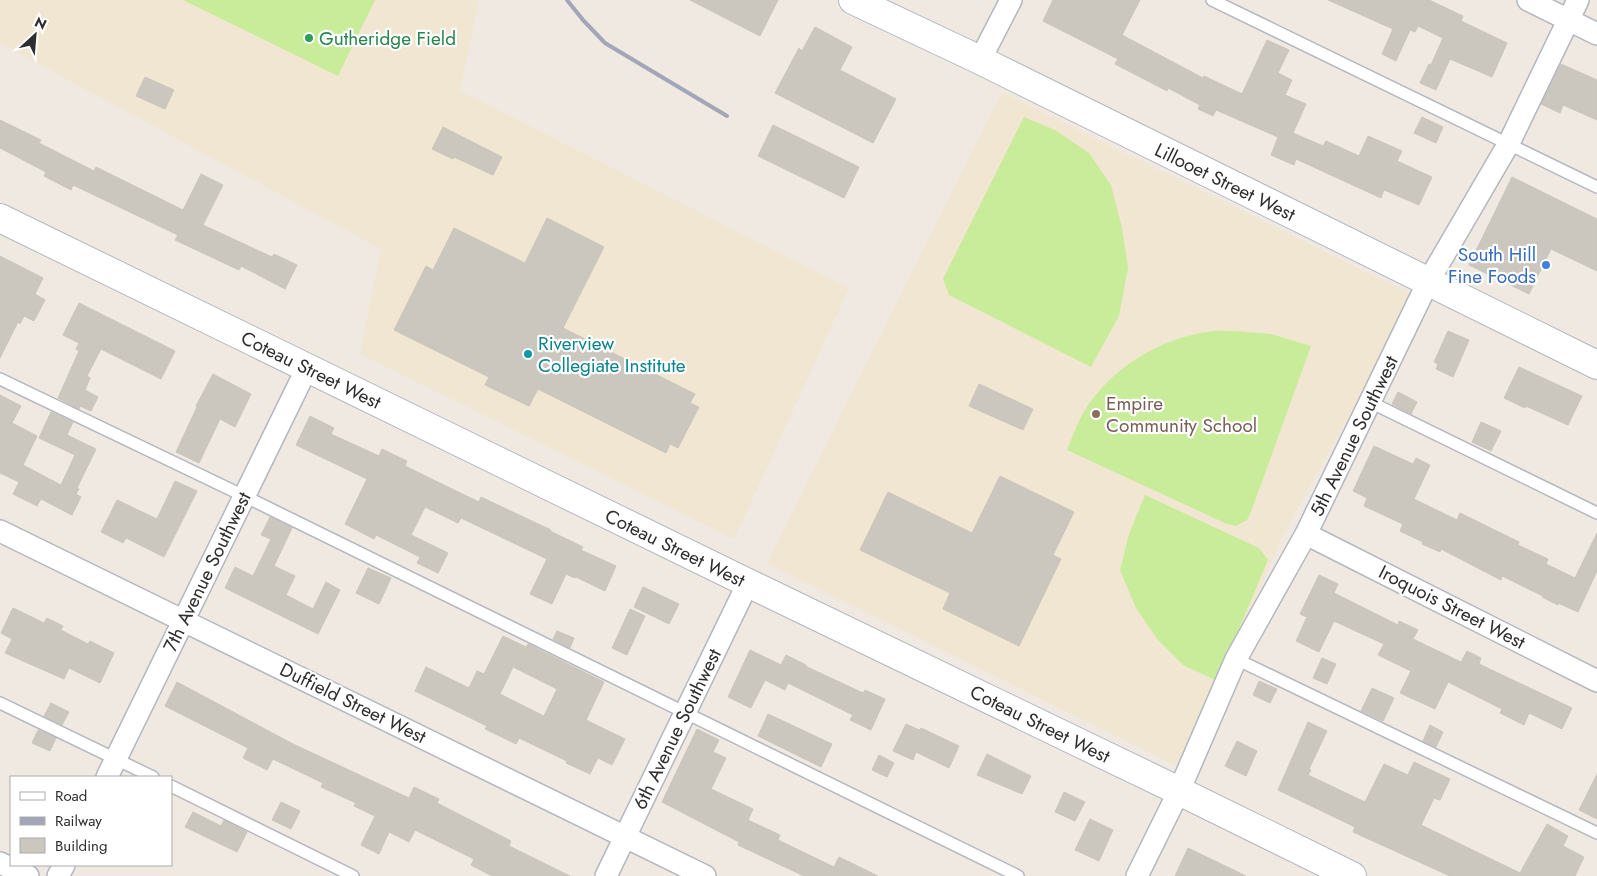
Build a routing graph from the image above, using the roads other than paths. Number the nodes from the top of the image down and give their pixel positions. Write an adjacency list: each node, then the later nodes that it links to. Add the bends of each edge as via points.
1 (852, 0): 8 (street, Lillooet Street West)
2 (1011, 0): 8 (street)
3 (1212, 0): 9 (lane)
4 (1528, 0): 6 (street)
5 (1578, 0): 6 (street, 5th Avenue Southwest)
6 (1569, 20): 7 (street); 9 (street, 5th Avenue Southwest)
7 (1597, 34)
8 (980, 60): 12 (street, Lillooet Street West)
9 (1509, 143): 10 (lane); 12 (street, 5th Avenue Southwest)
10 (1597, 187)
11 (0, 218): 14 (street, Coteau Street West)
12 (1428, 282): 13 (street, Lillooet Street West); 16 (street, 5th Avenue Southwest)
13 (1597, 366)
14 (308, 368): 17 (street, 7th Avenue Southwest); 21 (street, Coteau Street West)
15 (0, 379): 17 (lane)
16 (1370, 402): 18 (lane); 20 (street, 5th Avenue Southwest)
17 (244, 496): 22 (street, 7th Avenue Southwest); 26 (lane)
18 (1597, 513)
19 (0, 531): 22 (street, Duffield Street West)
20 (1306, 534): 23 (street, 5th Avenue Southwest); 24 (street, Iroquois Street West)
21 (748, 583): 26 (street, 6th Avenue Southwest); 30 (street, Coteau Street West)
22 (183, 621): 27 (street, 7th Avenue Southwest); 32 (street, Duffield Street West)
23 (1236, 658): 30 (street, 5th Avenue Southwest); 31 (lane)
24 (1597, 681)
25 (0, 703): 27 (lane)
26 (684, 713): 32 (street, 6th Avenue Southwest); 38 (lane)
27 (111, 768): 28 (lane)
28 (148, 776)
29 (172, 786): 35 (lane)
30 (1180, 791): 39 (street, 5th Avenue Southwest); 40 (street, Coteau Street West)
31 (1597, 834)
32 (624, 836): 36 (street, 6th Avenue Southwest); 37 (street, Duffield Street West)
33 (0, 862): 34 (street)
34 (28, 876)
35 (353, 876)
36 (606, 876)
37 (705, 876)
38 (1018, 876)
39 (1137, 876)
40 (1352, 876)

